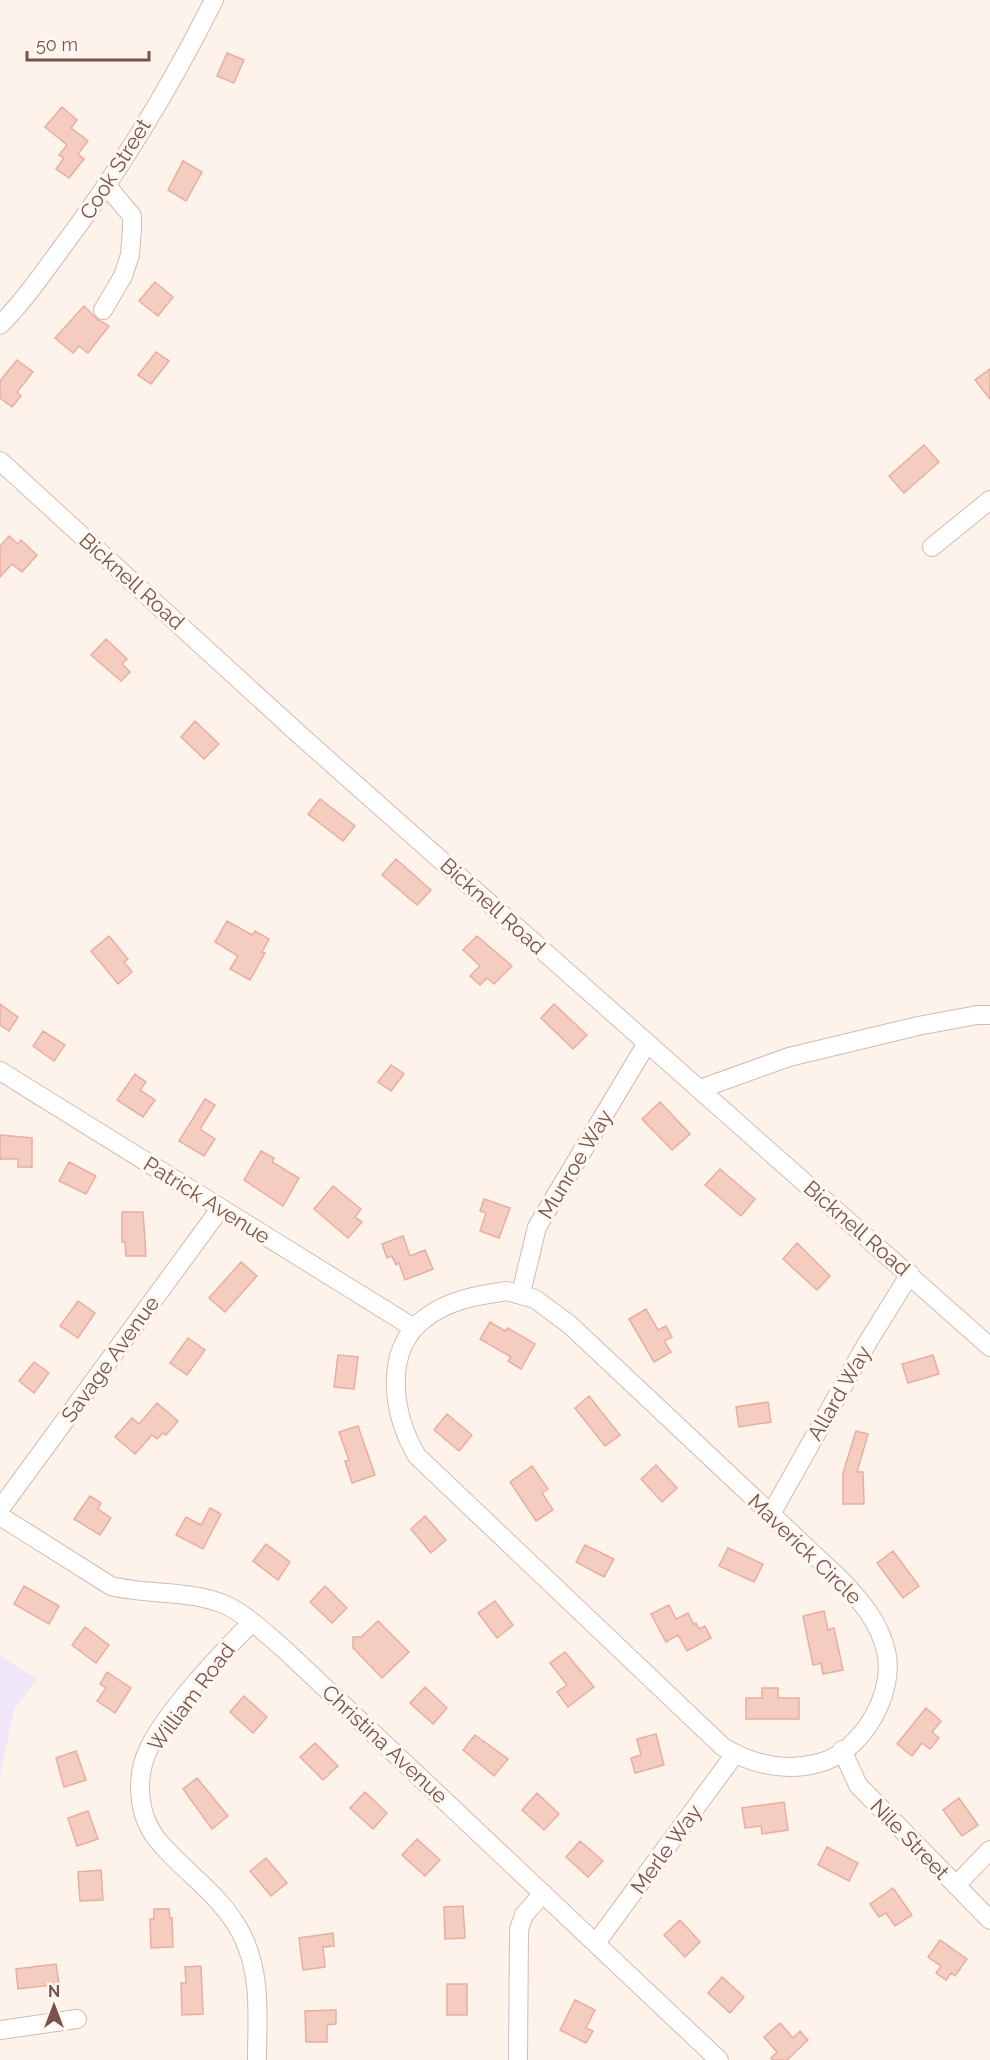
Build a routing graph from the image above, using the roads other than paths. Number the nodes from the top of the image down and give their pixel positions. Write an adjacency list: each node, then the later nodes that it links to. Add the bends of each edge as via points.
1 (214, 0): 2 (street, Cook Street)
2 (107, 186): 3 (street, via 132,216 132,228 130,255 123,276); 4 (street, Cook Street, via 37,283)
3 (103, 310)
4 (0, 325)
5 (0, 460): 9 (street, Bicknell Road)
6 (990, 500): 7 (street)
7 (932, 547)
8 (990, 1015): 11 (street, via 918,1026 789,1057)
9 (647, 1043): 11 (street, Bicknell Road); 14 (street, Munroe Way, via 537,1227)
10 (0, 1071): 12 (street, Patrick Avenue)
11 (700, 1089): 13 (street, Bicknell Road)
12 (220, 1209): 15 (street, Patrick Avenue); 17 (street, Savage Avenue)
13 (910, 1275): 16 (street, Bicknell Road); 18 (street, Allard Way)
14 (522, 1293): 15 (street, via 507,1291 457,1301); 18 (street, Maverick Circle, via 570,1325)
15 (414, 1328): 22 (street, Maverick Circle, via 399,1362 396,1395 402,1425 417,1456 697,1724)
16 (990, 1347)
17 (0, 1509)
18 (771, 1514): 21 (street, Maverick Circle, via 856,1597 874,1620 887,1653 888,1680 878,1710 860,1735)
19 (0, 1516): 20 (street, Christina Avenue, via 111,1586 208,1599)
20 (251, 1623): 25 (street, Christina Avenue, via 285,1650); 30 (street, William Road, via 156,1737 145,1759 141,1803 148,1828 160,1844 225,1906 246,1943 258,1986)
21 (842, 1750): 22 (street, Maverick Circle, via 820,1763 787,1766 753,1763); 24 (street, Nile Street, via 858,1785)
22 (735, 1755): 27 (street, Merle Way)
23 (990, 1850): 24 (street)
24 (956, 1885): 26 (street, Nile Street)
25 (543, 1893): 27 (street, Christina Avenue); 31 (street, via 524,1915 519,1929)
26 (990, 1920)
27 (596, 1943): 32 (street, Christina Avenue)
28 (77, 2019): 29 (street)
29 (0, 2030)
30 (257, 2060)
31 (518, 2060)
32 (719, 2060)

